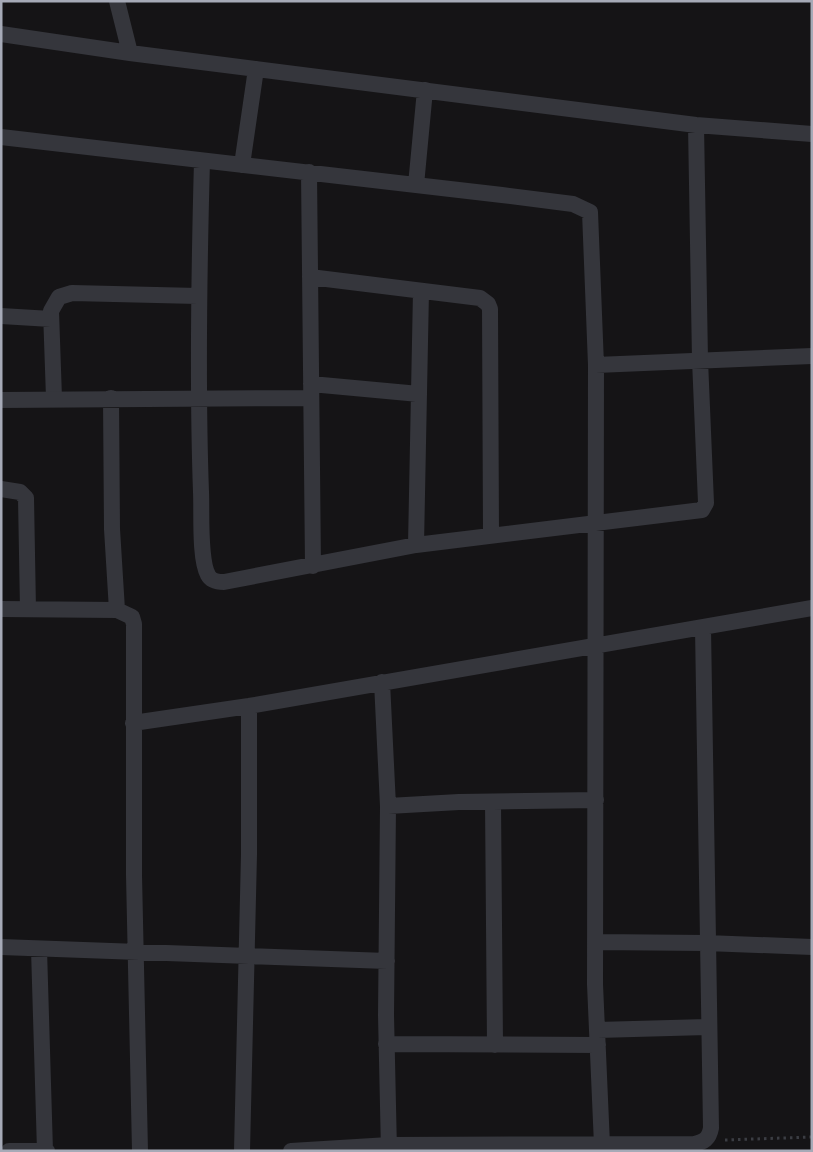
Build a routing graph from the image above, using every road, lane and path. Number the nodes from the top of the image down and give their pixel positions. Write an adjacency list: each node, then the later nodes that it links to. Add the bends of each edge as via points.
1 (117, 1): 3 (street)
2 (1, 34): 3 (street)
3 (130, 53): 4 (street)
4 (256, 69): 5 (street); 10 (street)
5 (425, 90): 6 (street); 12 (street)
6 (696, 125): 7 (street); 19 (street)
7 (812, 134)
8 (1, 137): 9 (street)
9 (202, 161): 10 (street); 15 (street)
10 (242, 165): 11 (street)
11 (309, 172): 12 (street); 13 (street)
12 (416, 185): 20 (street, via 573,204 588,210 592,217)
13 (310, 277): 14 (street); 21 (street)
14 (421, 291): 22 (street); 29 (street, via 480,298 490,308)
15 (198, 296): 17 (street, via 72,293 59,297 53,305); 25 (street)
16 (1, 316): 17 (street)
17 (51, 318): 23 (street)
18 (812, 356): 19 (street)
19 (700, 360): 20 (street); 28 (street, via 704,507 693,512)
20 (596, 365): 28 (street)
21 (311, 391): 22 (street); 25 (street); 31 (street)
22 (419, 394): 30 (street)
23 (54, 398): 24 (street); 26 (street)
24 (111, 398): 25 (street); 35 (street, via 112,529)
25 (198, 398): 31 (street, via 203,546 208,575 212,580 224,582)
26 (1, 400)
27 (1, 489): 34 (street, via 20,492 27,502)
28 (595, 522): 29 (street); 37 (street)
29 (491, 534): 30 (street)
30 (416, 545): 31 (street)
31 (313, 566)
32 (812, 608): 36 (street)
33 (1, 609): 34 (street)
34 (28, 609): 35 (street)
35 (117, 610): 40 (street, via 132,618 134,624)
36 (702, 628): 37 (street); 45 (street)
37 (595, 646): 38 (street); 41 (street)
38 (382, 682): 39 (street); 43 (street)
39 (249, 706): 40 (street); 50 (street, via 250,854)
40 (133, 723): 49 (street)
41 (596, 800): 42 (street); 44 (street)
42 (493, 802): 43 (street); 55 (street)
43 (388, 806): 51 (street)
44 (595, 942): 45 (street); 53 (street)
45 (706, 943): 47 (street); 52 (street)
46 (1, 947): 48 (street)
47 (812, 947)
48 (39, 949): 49 (street); 62 (street)
49 (136, 953): 50 (street); 63 (street)
50 (246, 956): 51 (street); 64 (street)
51 (387, 961): 54 (street)
52 (707, 1028): 53 (street); 57 (street, via 711,1128)
53 (597, 1038): 55 (street); 58 (street)
54 (386, 1044): 55 (street); 59 (street)
55 (495, 1045)
56 (812, 1137): 57 (path)
57 (705, 1141): 60 (street)
58 (602, 1145): 59 (street); 60 (street)
59 (389, 1148): 65 (street)
60 (621, 1148)
61 (9, 1151): 62 (street)
62 (46, 1151)
63 (140, 1151)
64 (242, 1151)
65 (291, 1151)

